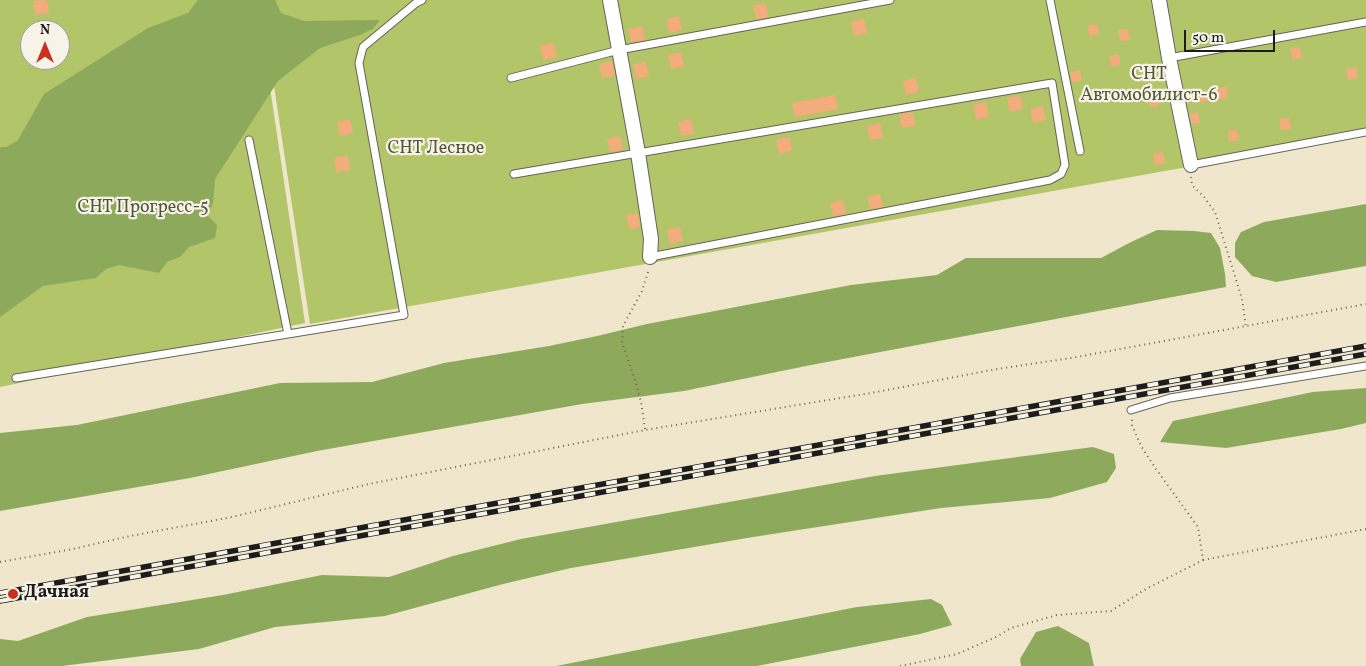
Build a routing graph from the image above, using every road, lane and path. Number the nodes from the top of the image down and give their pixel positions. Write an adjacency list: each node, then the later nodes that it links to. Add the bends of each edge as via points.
1 (422, 0): 19 (lane, via 363,47 359,63 404,315)
2 (610, 0): 7 (street)
3 (890, 0): 7 (lane)
4 (1050, 0): 12 (lane)
5 (1160, 0): 8 (street)
6 (1366, 22): 8 (lane)
7 (619, 50): 9 (lane); 13 (street)
8 (1169, 58): 14 (street)
9 (511, 78)
10 (1366, 132): 14 (lane)
11 (249, 140): 19 (lane)
12 (1080, 151)
13 (638, 153): 15 (lane); 16 (street, via 651,239); 16 (lane, via 1052,83 1065,165 1061,174 1050,180)
14 (1191, 164): 18 (path, via 1192,185 1215,212 1242,299)
15 (514, 174)
16 (650, 256): 23 (path, via 649,272 623,326 622,342 641,402)
17 (1366, 304): 18 (path)
18 (1246, 327): 23 (path)
19 (288, 334): 21 (lane)
20 (1366, 366): 22 (lane, via 1170,398)
21 (16, 378)
22 (1131, 410): 25 (path, via 1132,425 1141,446 1198,528)
23 (645, 430): 26 (path)
24 (1366, 529): 25 (path)
25 (1203, 560): 27 (path, via 1111,611 1057,615 1012,628 958,654)
26 (0, 562)
27 (900, 666)

